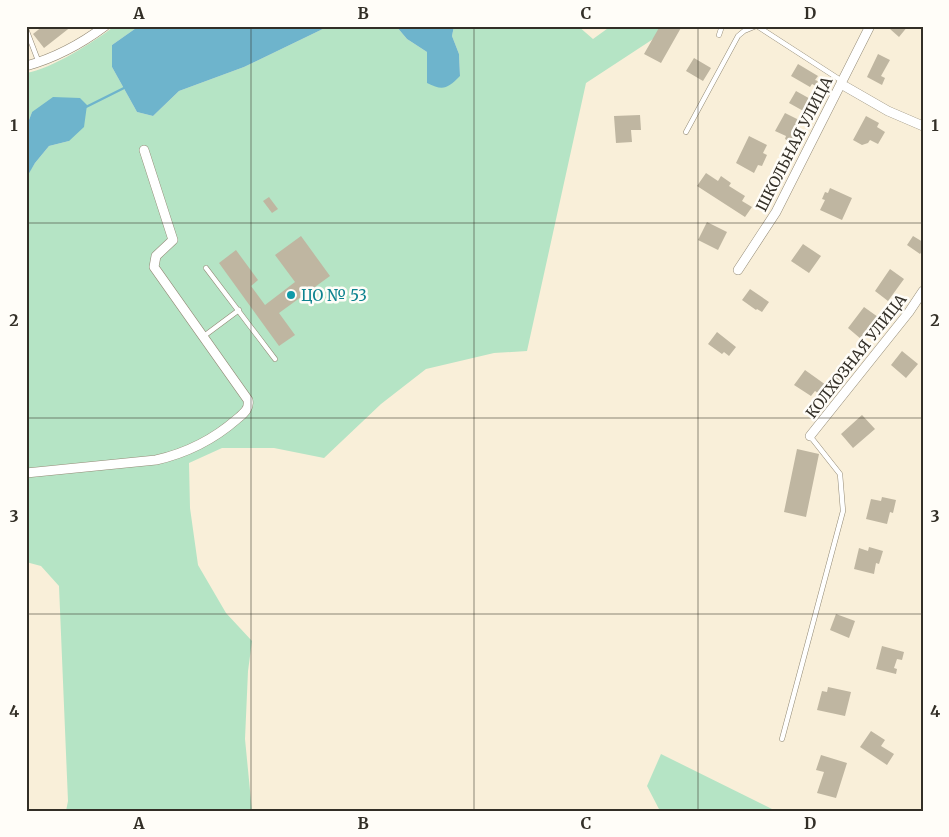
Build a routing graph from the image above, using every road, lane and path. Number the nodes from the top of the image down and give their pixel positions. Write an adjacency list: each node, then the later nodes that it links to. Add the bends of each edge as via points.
1 (105, 26): 7 (street, via 65,51)
2 (722, 26): 6 (lane)
3 (756, 26): 9 (lane); 11 (lane, via 738,36)
4 (870, 26): 9 (street, ШКОЛЬНАЯ УЛИЦА)
5 (26, 29): 7 (lane)
6 (719, 35)
7 (38, 63): 8 (street)
8 (26, 66)
9 (841, 82): 10 (street); 14 (street, ШКОЛЬНАЯ УЛИЦА, via 776,212)
10 (923, 126)
11 (686, 132)
12 (144, 150): 17 (street, via 172,240 156,256 154,266)
13 (206, 268): 16 (lane)
14 (738, 270)
15 (923, 291): 19 (street, КОЛХОЗНАЯ УЛИЦА, via 910,312)
16 (239, 310): 17 (lane); 18 (lane)
17 (204, 336): 20 (street, via 249,403 246,411 224,430 189,450 156,460)
18 (275, 359)
19 (810, 436): 21 (lane, via 840,474 843,511)
20 (26, 473)
21 (782, 739)

